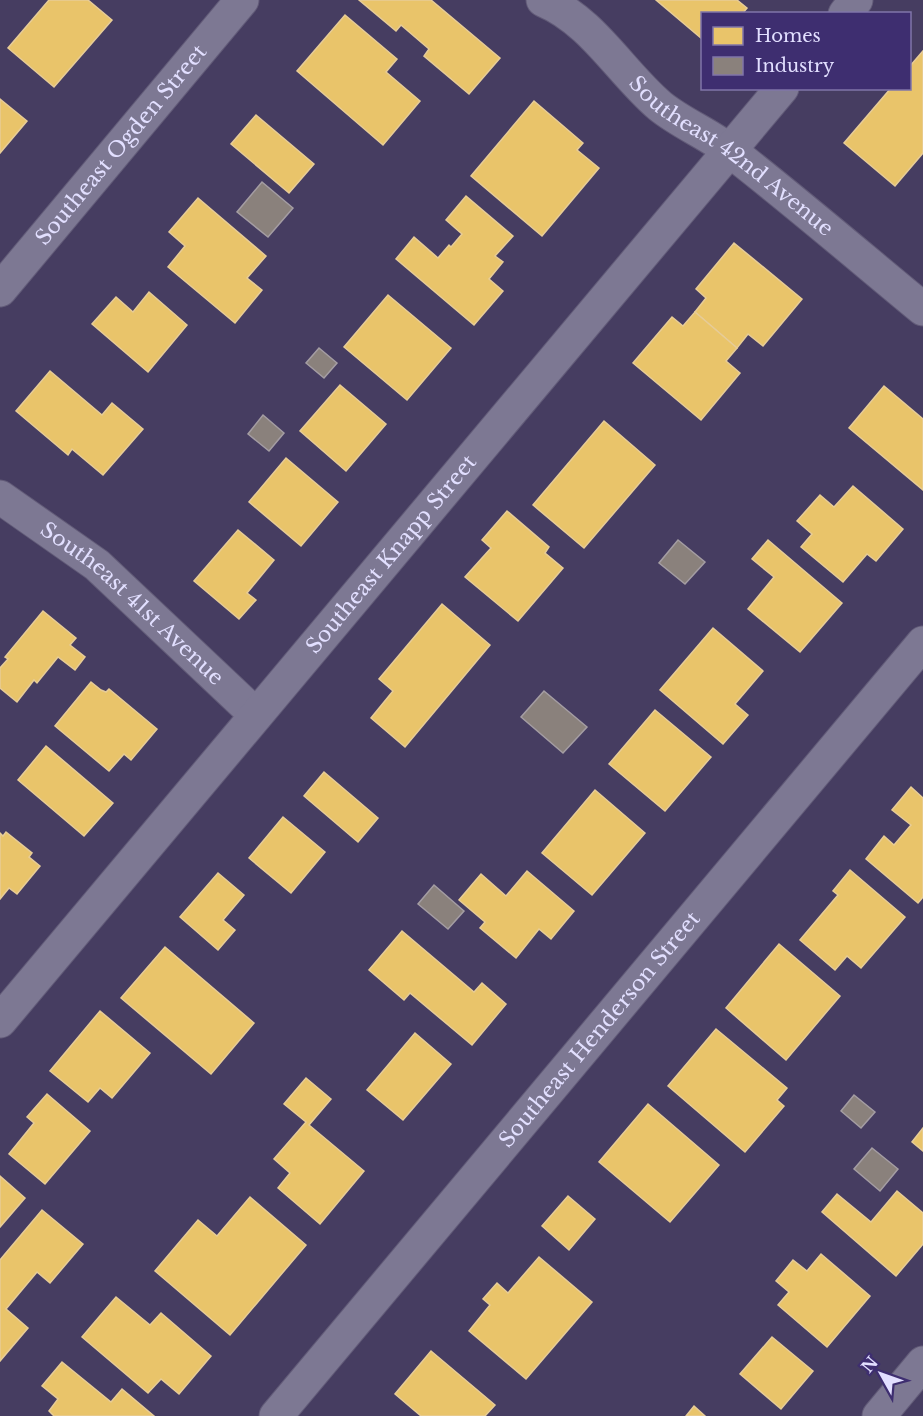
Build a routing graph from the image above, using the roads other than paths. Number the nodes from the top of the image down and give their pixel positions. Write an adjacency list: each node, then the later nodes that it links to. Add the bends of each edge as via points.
1 (242, 0): 7 (street, Southeast Ogden Street)
2 (543, 0): 6 (street, Southeast 42nd Avenue, via 600,41 642,91 668,112)
3 (856, 0): 4 (street)
4 (846, 12)
5 (780, 90): 6 (street, Southeast Knapp Street)
6 (730, 150): 8 (street, Southeast 42nd Avenue); 11 (street, Southeast Knapp Street)
7 (0, 290)
8 (923, 309)
9 (0, 497): 11 (street, Southeast 41st Avenue, via 97,565)
10 (923, 643): 14 (street, Southeast Henderson Street)
11 (256, 715): 12 (street, Southeast Knapp Street)
12 (0, 1021)
13 (923, 1363): 15 (street)
14 (276, 1416)
15 (879, 1416)

